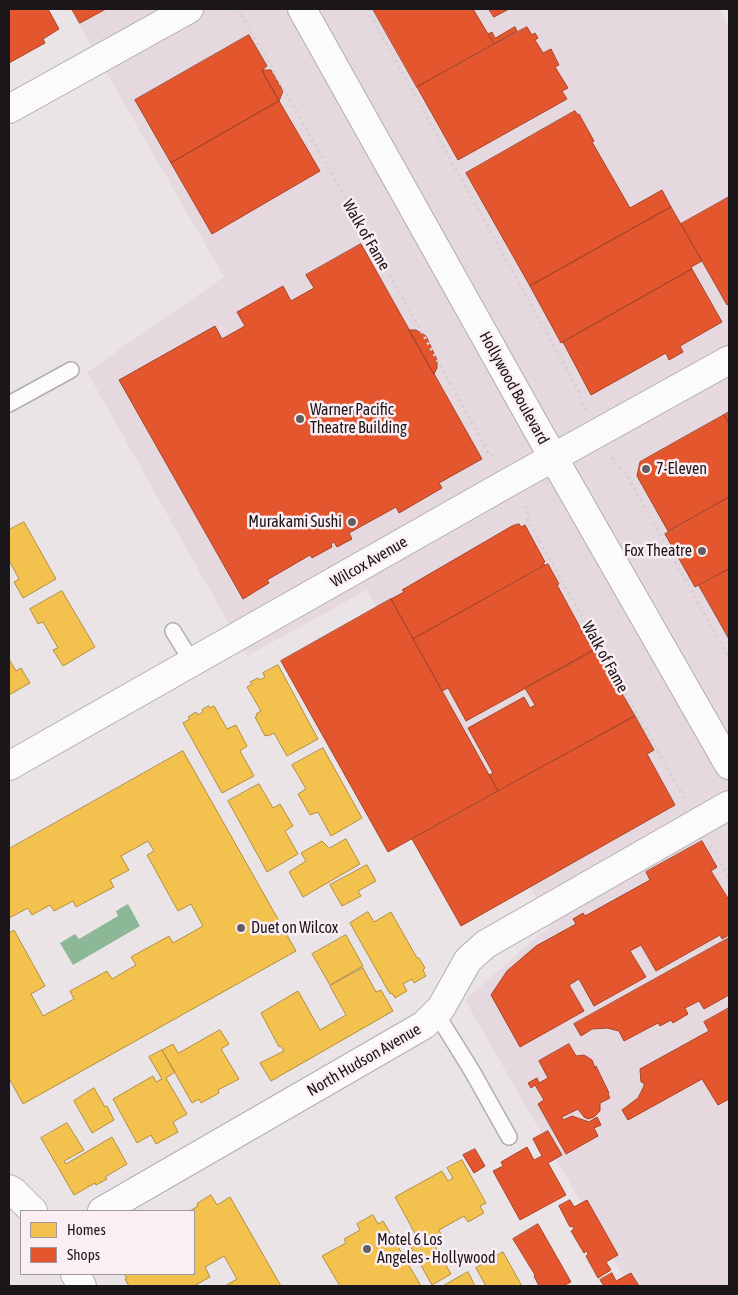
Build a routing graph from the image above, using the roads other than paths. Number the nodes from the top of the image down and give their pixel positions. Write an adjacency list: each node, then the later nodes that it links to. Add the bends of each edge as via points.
1 (189, 9): 3 (street)
2 (302, 9): 7 (street, Hollywood Boulevard)
3 (9, 110)
4 (729, 360): 7 (street, Wilcox Avenue)
5 (71, 370): 6 (lane)
6 (9, 404)
7 (554, 458): 9 (street, Wilcox Avenue); 10 (street, Hollywood Boulevard)
8 (173, 631): 9 (lane)
9 (192, 662): 11 (street, Wilcox Avenue)
10 (729, 765)
11 (9, 766)
12 (729, 805): 13 (street, North Hudson Avenue, via 486,944 468,960)
13 (436, 1013): 14 (lane); 17 (street, North Hudson Avenue, via 424,1025)
14 (509, 1137)
15 (9, 1190): 16 (street)
16 (32, 1210)
17 (104, 1210)

